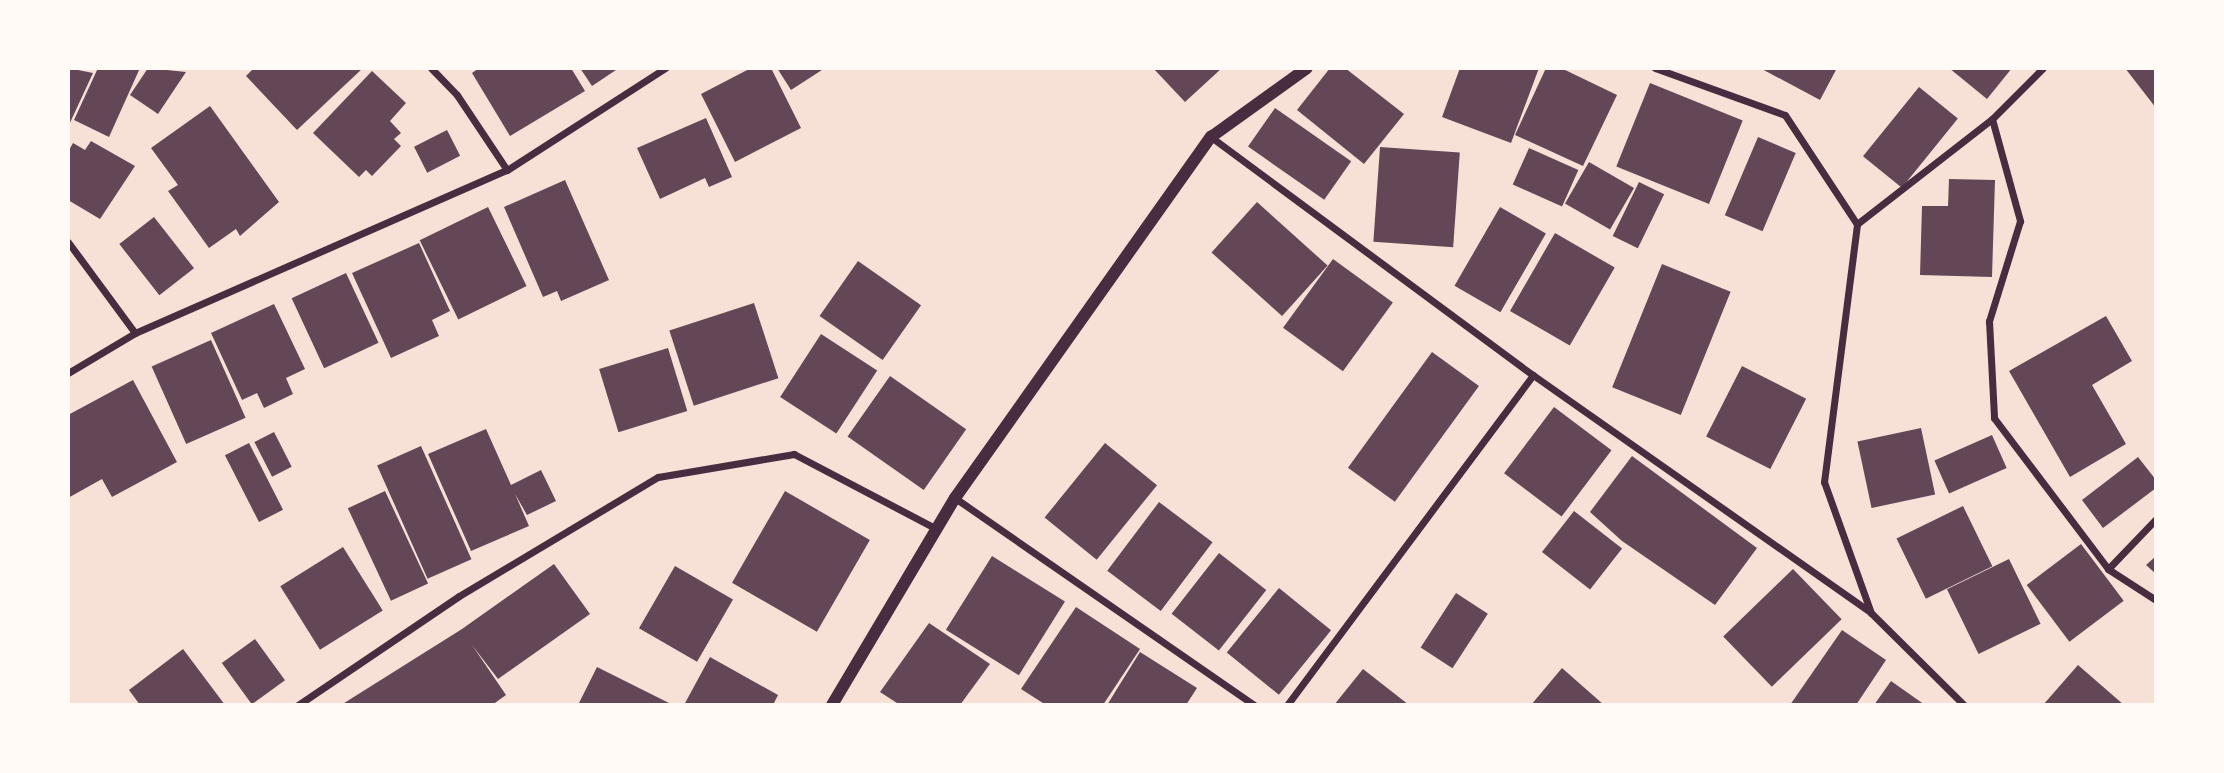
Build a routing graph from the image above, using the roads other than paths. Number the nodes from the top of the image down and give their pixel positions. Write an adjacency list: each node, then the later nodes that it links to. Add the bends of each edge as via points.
1 (431, 68): 8 (street, via 457,95)
2 (665, 68): 8 (street)
3 (1655, 68): 9 (street, via 1785,115)
4 (2043, 68): 6 (street)
5 (1305, 69): 7 (street)
6 (1992, 119): 9 (street); 17 (street, via 2020,222 1989,321 1994,418)
7 (1211, 137): 13 (street); 14 (street)
8 (507, 170): 11 (street)
9 (1857, 224): 19 (street, via 1824,482)
10 (68, 242): 11 (street)
11 (135, 333): 12 (street)
12 (68, 373)
13 (1533, 374): 19 (street); 23 (street)
14 (955, 498): 16 (street); 22 (street)
15 (2156, 519): 17 (street)
16 (937, 528): 20 (street, via 794,454 658,477 459,596); 21 (street)
17 (2108, 569): 18 (street)
18 (2156, 600)
19 (1871, 613): 24 (street)
20 (298, 705)
21 (832, 705)
22 (1254, 705)
23 (1287, 705)
24 (1964, 705)

